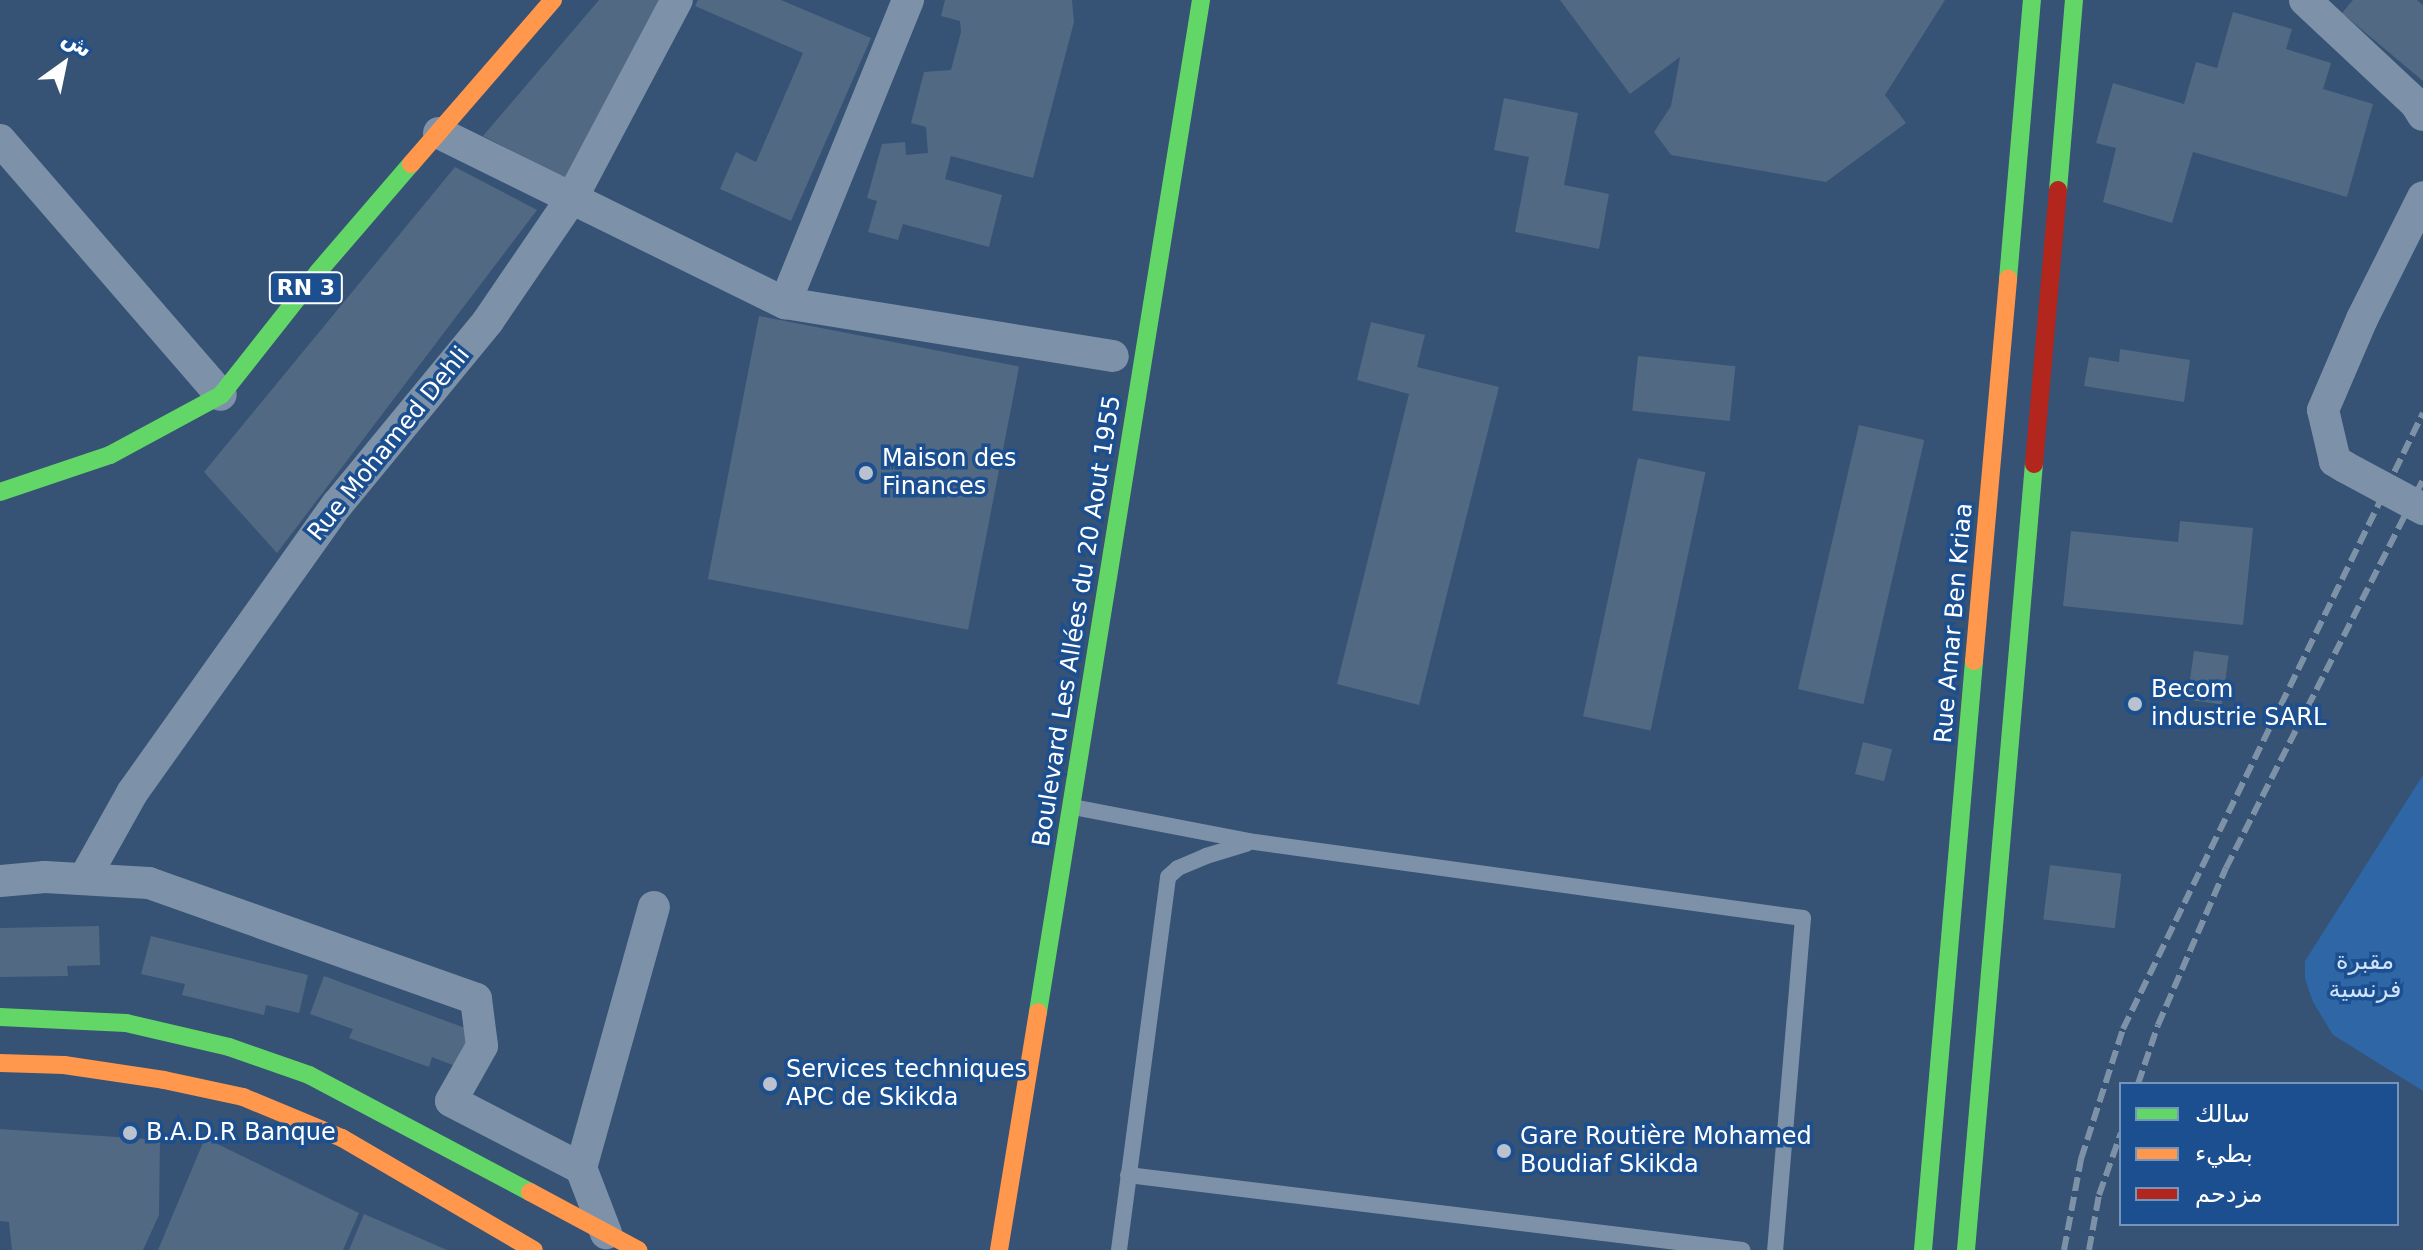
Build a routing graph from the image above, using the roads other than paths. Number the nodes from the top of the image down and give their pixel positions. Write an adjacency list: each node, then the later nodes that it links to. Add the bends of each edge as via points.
1 (553, 0): 9 (main road, RN 3)
2 (677, 0): 12 (street, Rue Mohamed Dehli)
3 (908, 0): 13 (street)
4 (1201, 0): 18 (main road, Boulevard Les Allées du 20 Aout 1955)
5 (2032, 0): 33 (main road, Rue Amar Ben Kriaa)
6 (2074, 0): 34 (main road)
7 (2305, 0): 8 (street)
8 (2423, 115)
9 (439, 133): 12 (street); 15 (main road, RN 3, via 318,272)
10 (1, 142): 15 (street)
11 (2423, 197): 17 (street, bridge, via 2323,410 2335,461)
12 (572, 198): 13 (street); 20 (street, Rue Mohamed Dehli, via 488,321 337,505 132,793)
13 (785, 303): 14 (street)
14 (1113, 356)
15 (221, 395): 16 (main road, RN 3, via 110,455)
16 (0, 492)
17 (2423, 509)
18 (1071, 806): 19 (lane); 29 (main road, Boulevard Les Allées du 20 Aout 1955)
19 (1255, 842): 26 (lane, via 1206,856 1168,877); 32 (lane, via 1803,918)
20 (84, 879): 21 (street); 25 (street, via 149,883 476,999 482,1046 451,1101)
21 (0, 881)
22 (654, 907): 25 (street)
23 (0, 1017): 27 (main road, via 126,1023 229,1047 309,1075)
24 (0, 1063): 28 (main road, via 78,1067 243,1097 342,1138)
25 (581, 1168): 27 (street)
26 (1128, 1175): 30 (lane); 31 (lane)
27 (611, 1242)
28 (534, 1250)
29 (999, 1250)
30 (1119, 1250)
31 (1742, 1250)
32 (1775, 1250)
33 (1923, 1250)
34 (1966, 1250)

